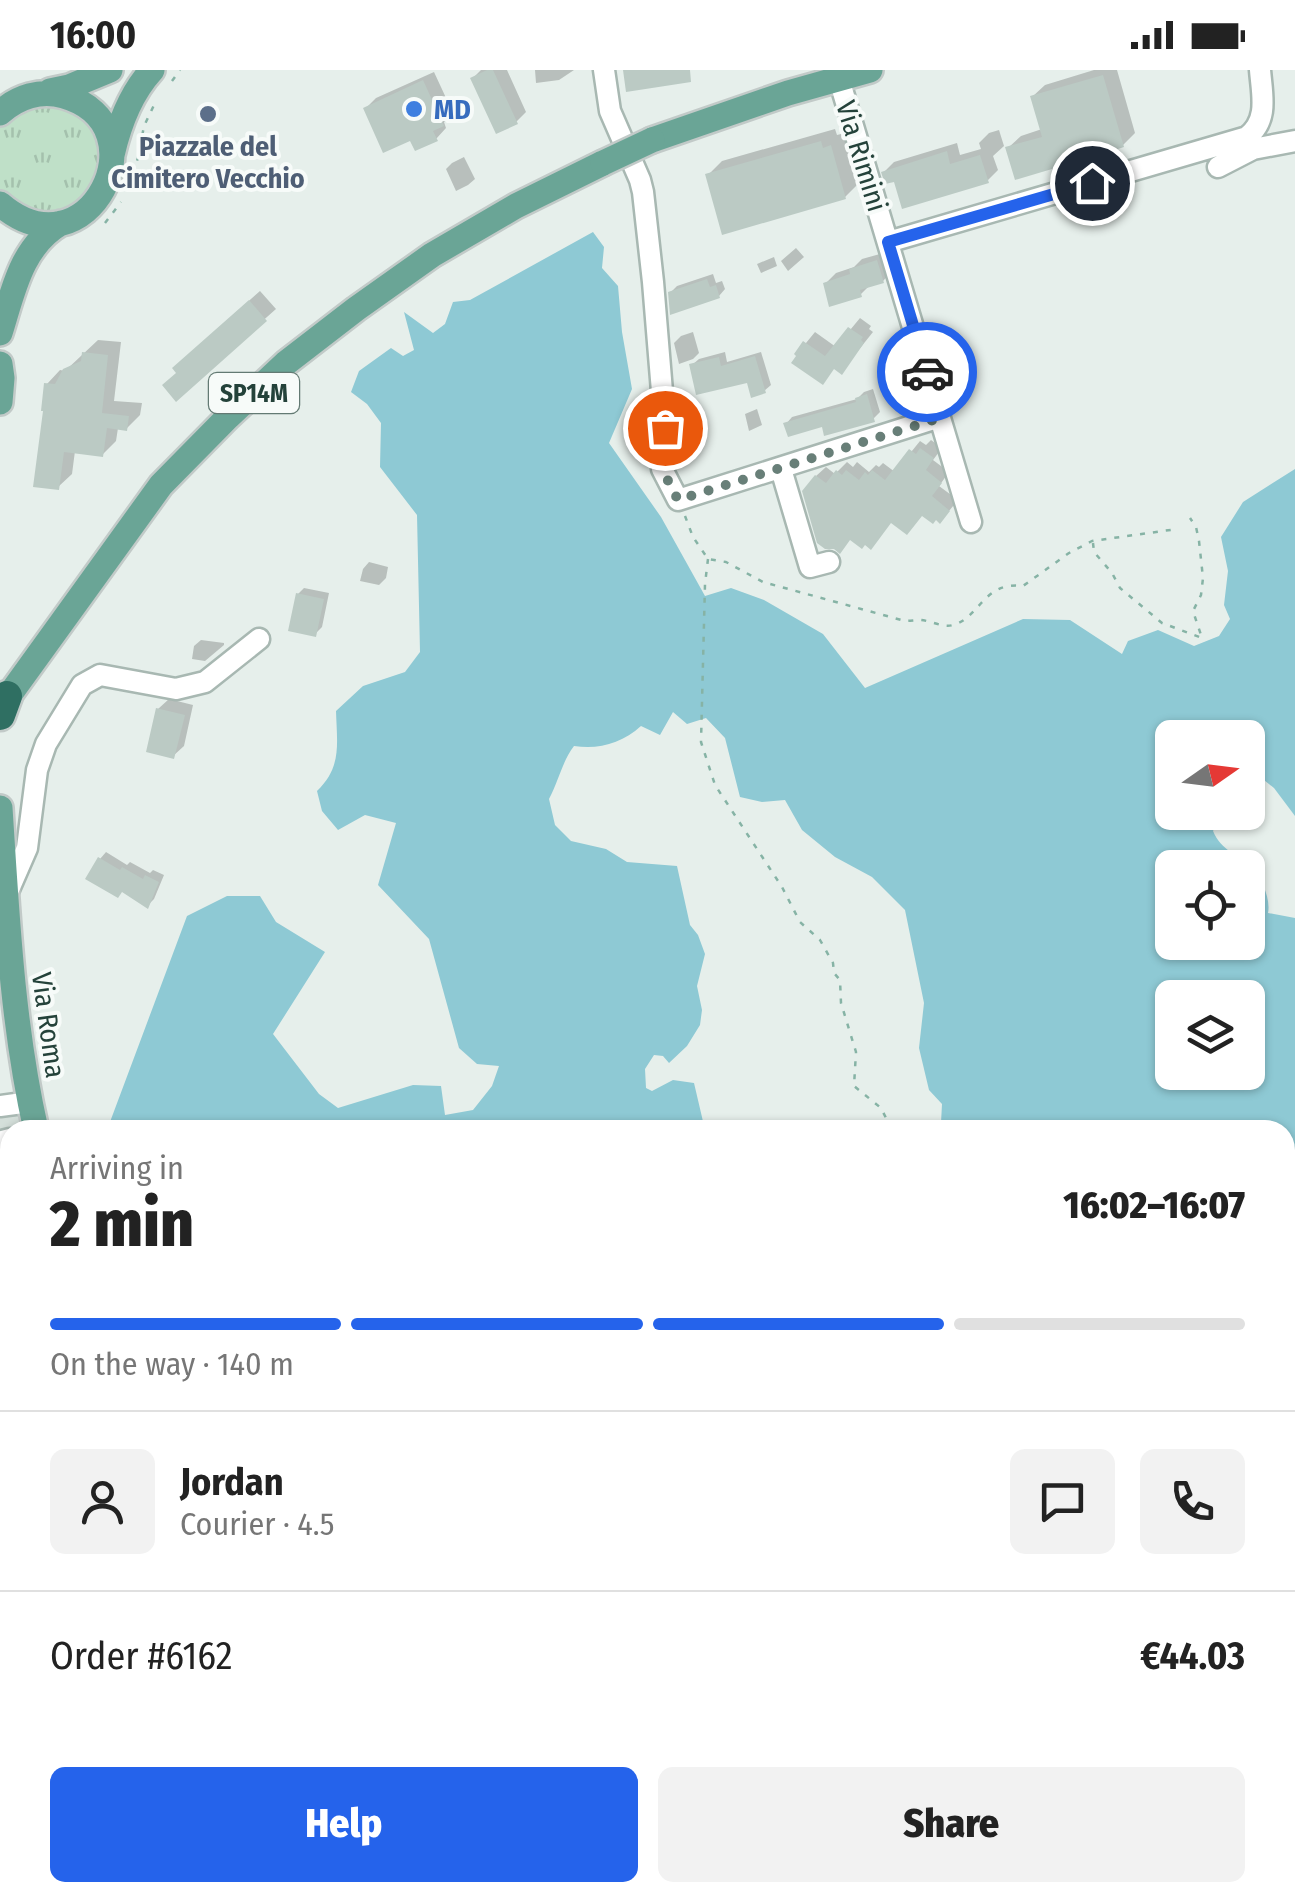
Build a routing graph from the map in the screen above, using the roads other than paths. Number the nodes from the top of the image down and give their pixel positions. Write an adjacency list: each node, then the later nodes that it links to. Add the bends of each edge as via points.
1 (110, 70): 7 (main road)
2 (152, 70): 9 (main road, via 126,107)
3 (604, 70): 18 (street, via 610,111 644,192 664,408 662,469 678,500)
4 (870, 70): 6 (main road, SP14M)
5 (1260, 70): 13 (street, via 1262,115 1242,139)
6 (839, 79): 13 (street, Via Rimini); 22 (main road, SP14M, bridge, via 652,140 603,163 432,255 356,308 286,364 161,485)
7 (15, 101): 9 (main road, via 58,94 75,99 101,122)
8 (1295, 141): 10 (street, via 1253,149)
9 (112, 155): 12 (main road, via 94,205)
10 (1218, 167)
11 (0, 204): 12 (main road, via 20,218)
12 (62, 222): 14 (main road, via 32,248)
13 (888, 242): 17 (street, Via Rimini)
14 (0, 333)
15 (0, 364): 16 (main road)
16 (0, 402)
17 (940, 418): 18 (street); 19 (street, Via Rimini)
18 (781, 469): 20 (street, via 810,567)
19 (971, 522)
20 (829, 562)
21 (259, 639): 24 (street, via 205,682 176,689 100,675 82,685 46,744 27,848)
22 (2, 706)
23 (0, 808): 24 (main road, Via Roma)
24 (6, 896): 25 (main road, Via Roma)
25 (30, 1102): 26 (street); 27 (main road, Via Roma)
26 (0, 1106)
27 (34, 1120)

